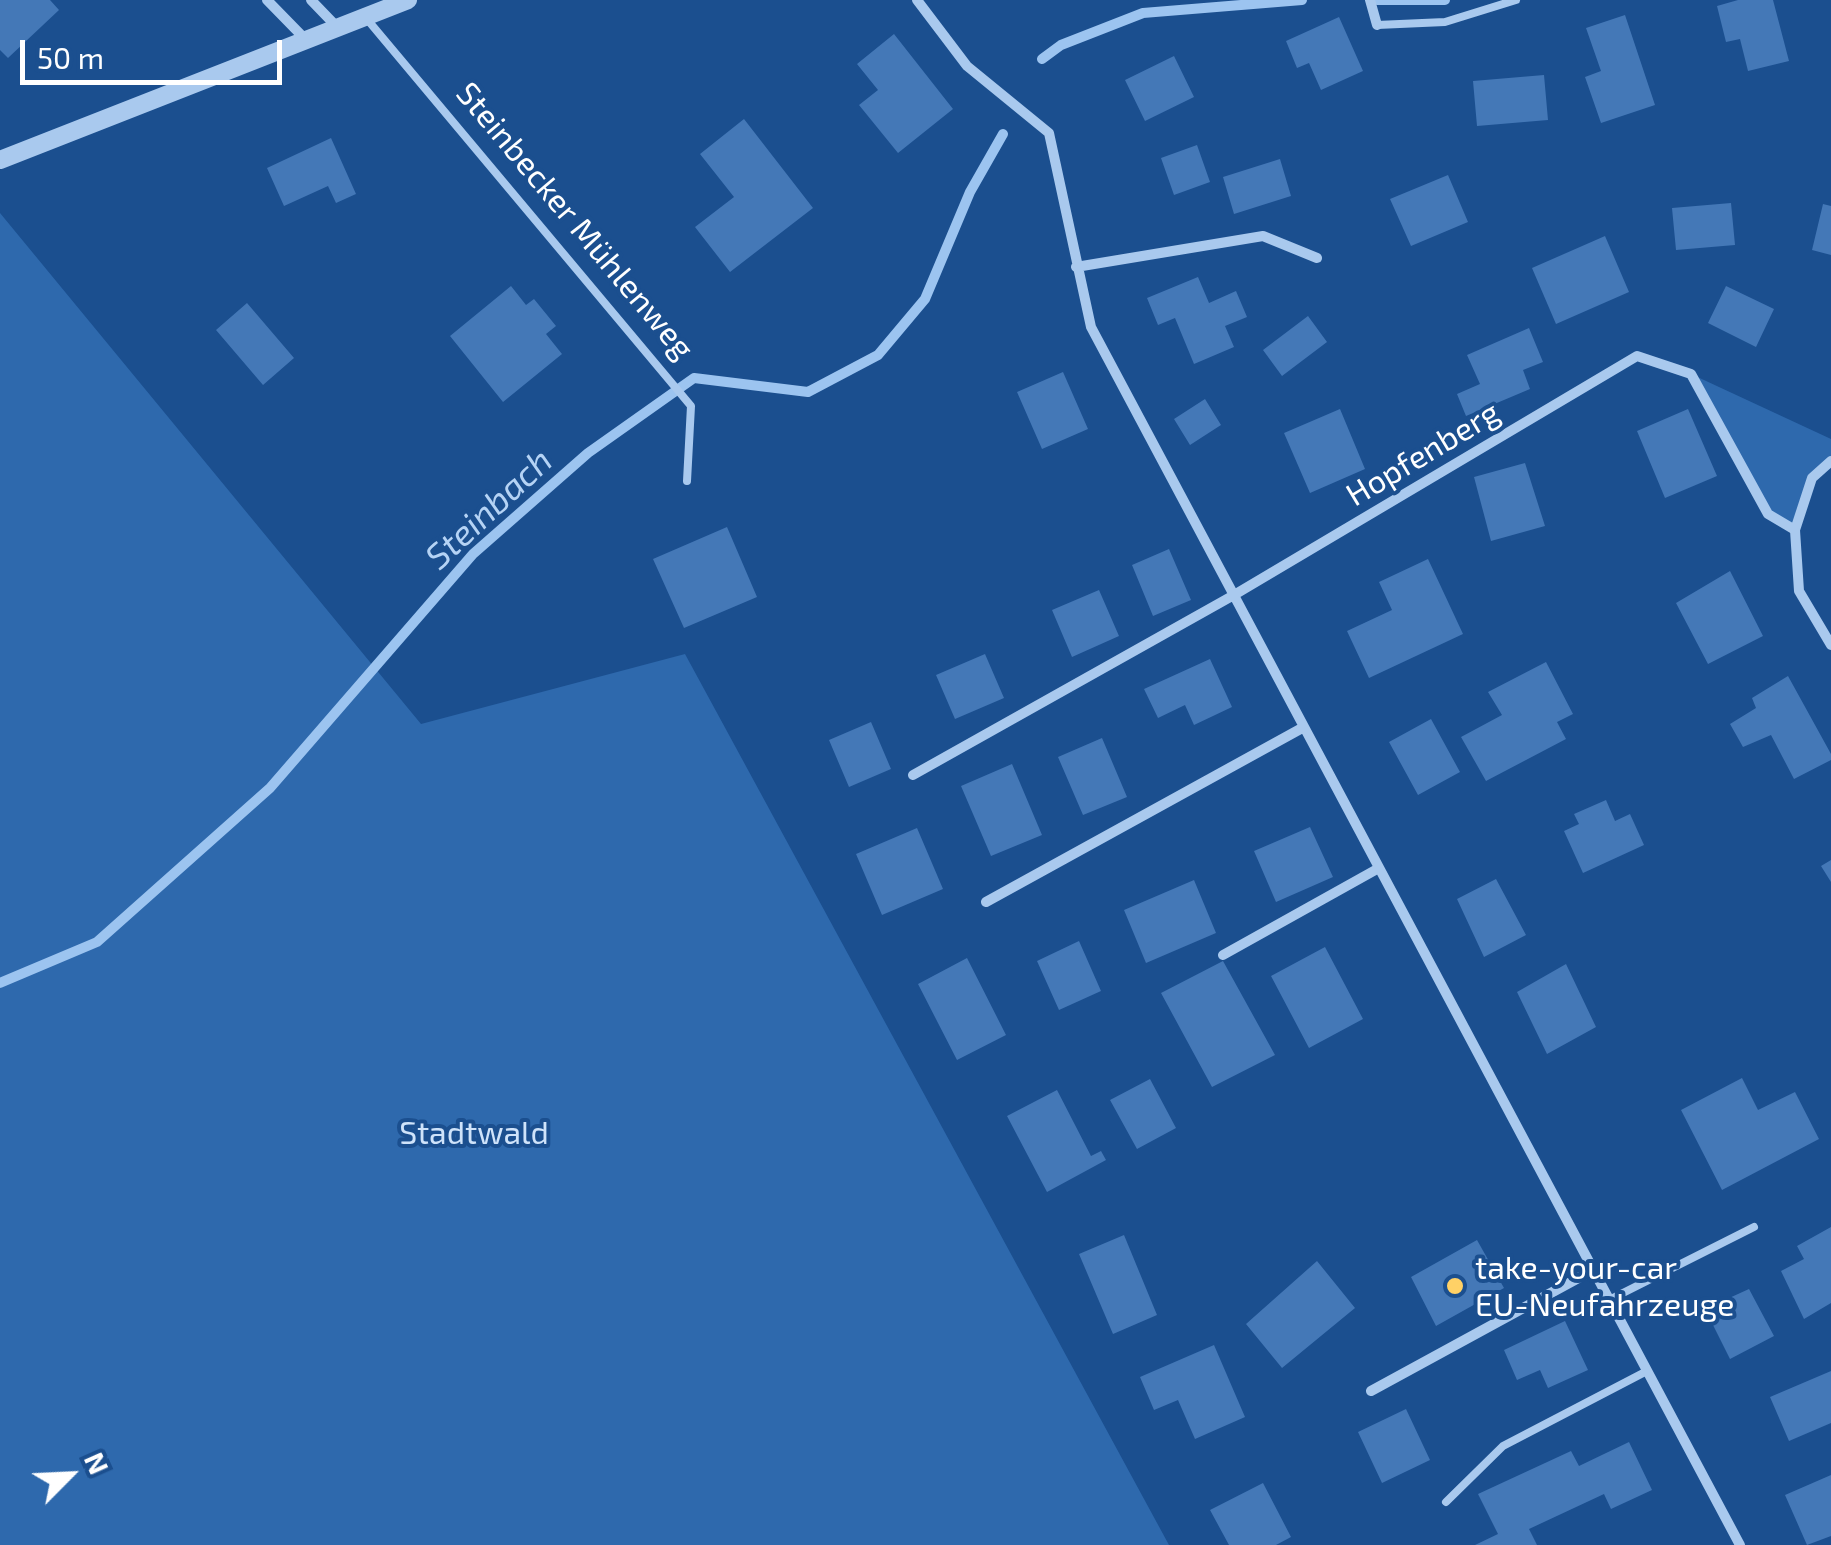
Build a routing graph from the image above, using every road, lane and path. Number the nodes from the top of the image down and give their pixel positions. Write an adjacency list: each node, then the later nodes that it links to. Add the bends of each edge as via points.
1 (266, 0): 10 (street)
2 (311, 0): 9 (street)
3 (408, 0): 7 (street)
4 (917, 0): 13 (street, via 967,66 1049,133)
5 (1370, 0): 8 (street)
6 (1516, 0): 8 (lane, via 1445,22)
7 (365, 16): 9 (street); 15 (lane, Steinbecker Mühlenweg, via 691,406)
8 (1377, 25)
9 (337, 28): 10 (street)
10 (308, 42): 11 (street)
11 (0, 160)
12 (1317, 258): 13 (street, via 1263,236)
13 (1076, 267): 17 (street, via 1090,327)
14 (1831, 460): 16 (street, via 1812,478)
15 (687, 481)
16 (1795, 530): 17 (street, Hopfenberg, via 1768,514 1691,374 1637,356); 18 (street, via 1799,591)
17 (1234, 595): 19 (street); 20 (street, Hopfenberg)
18 (1831, 645)
19 (1304, 727): 21 (street); 22 (street)
20 (913, 774)
21 (1379, 868): 23 (street); 25 (street)
22 (986, 902)
23 (1224, 955)
24 (1754, 1227): 26 (lane)
25 (1593, 1270): 26 (street); 28 (street)
26 (1609, 1300): 27 (street)
27 (1647, 1370): 29 (lane, via 1503,1446); 30 (street)
28 (1371, 1391)
29 (1446, 1502)
30 (1740, 1545)

